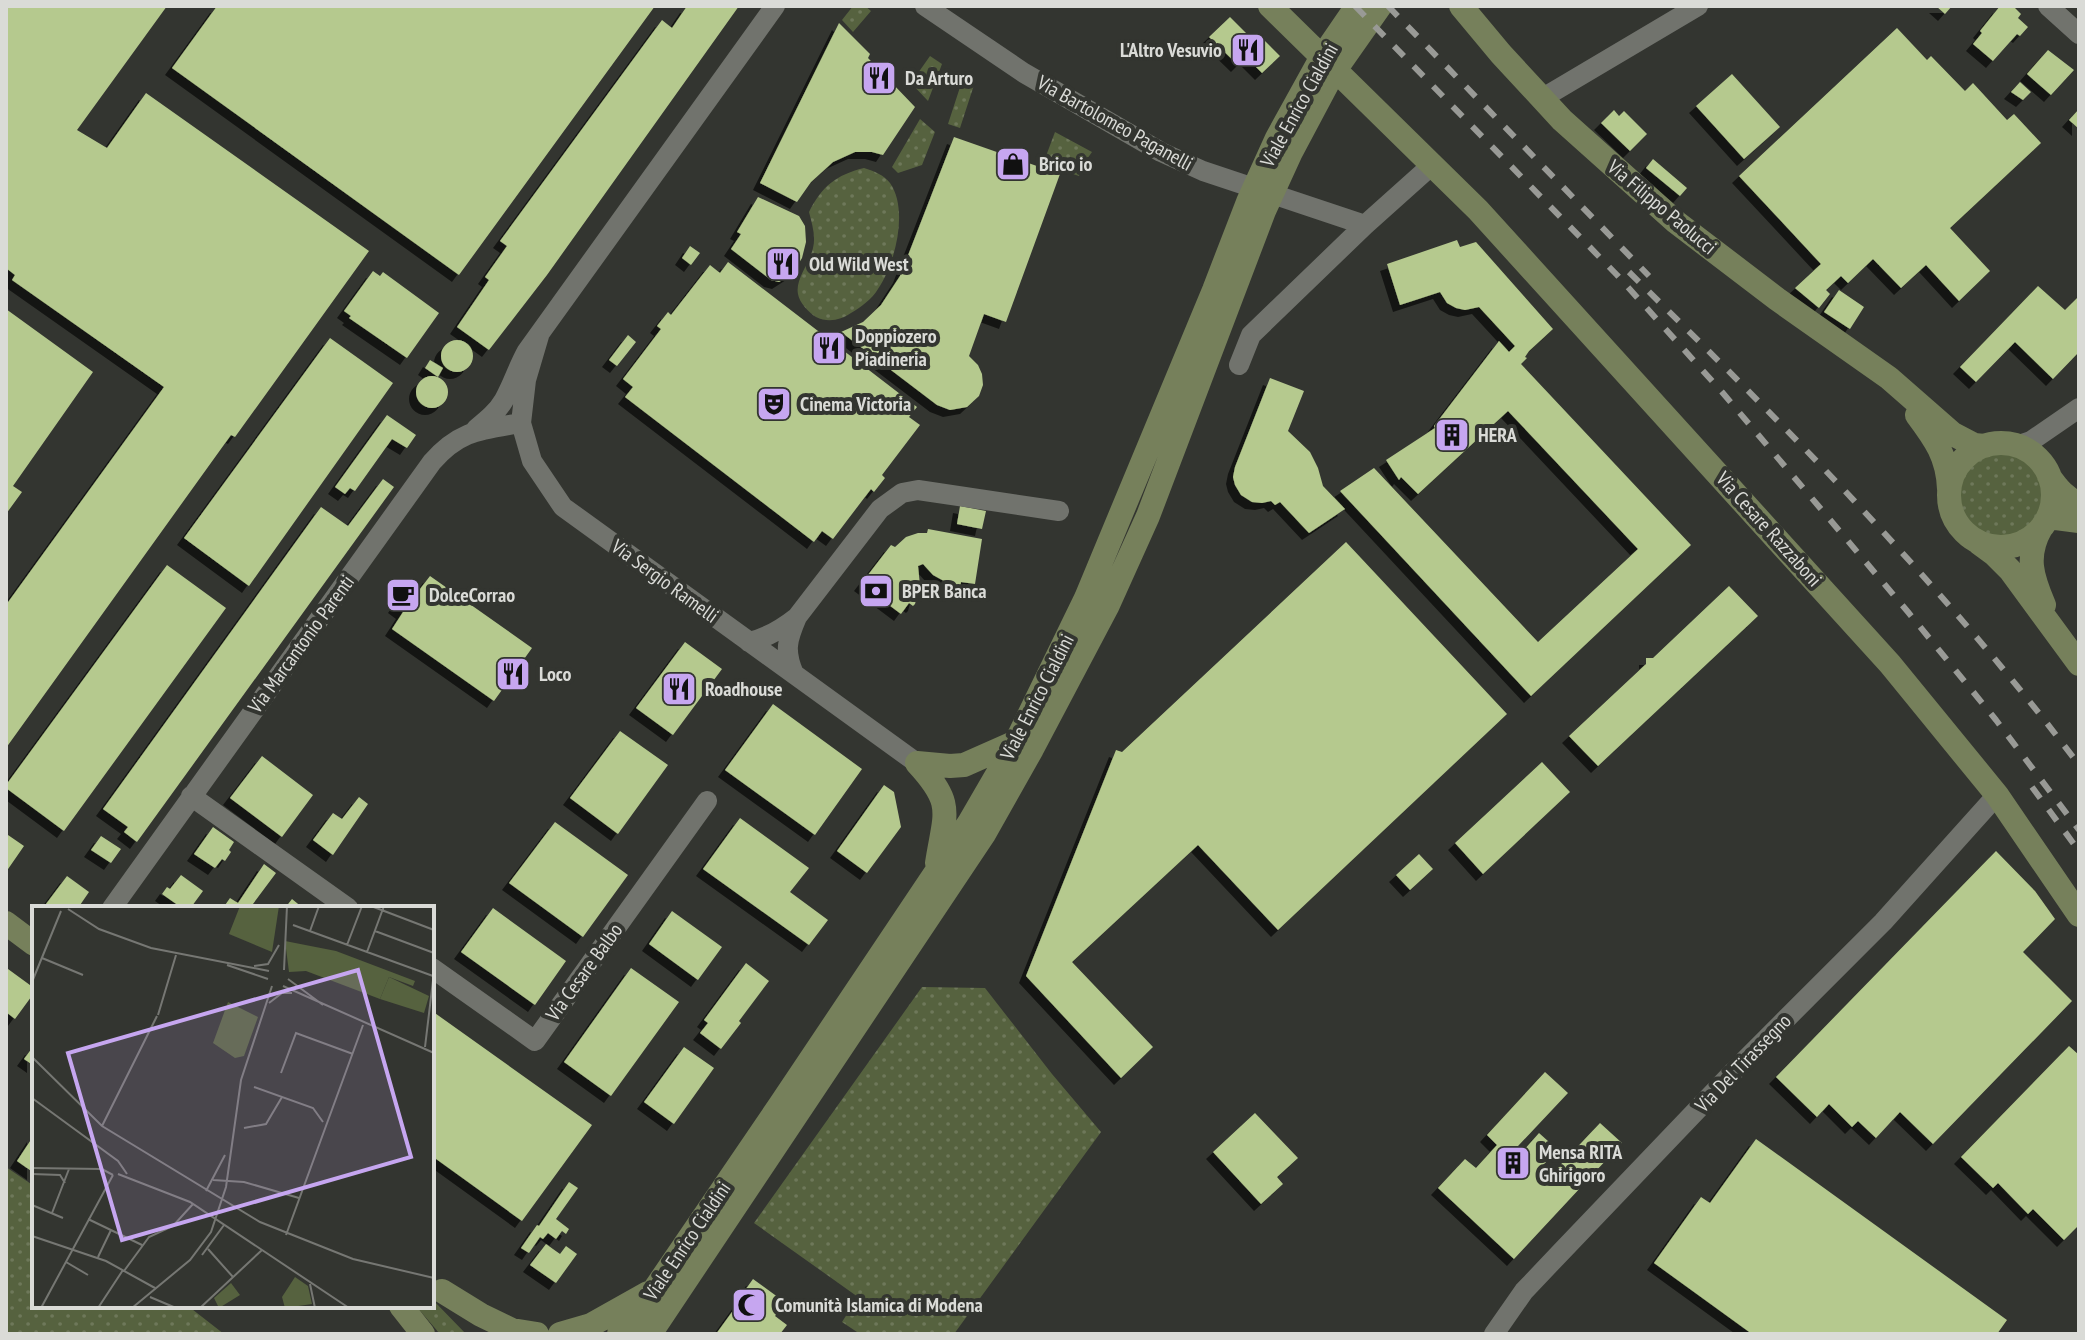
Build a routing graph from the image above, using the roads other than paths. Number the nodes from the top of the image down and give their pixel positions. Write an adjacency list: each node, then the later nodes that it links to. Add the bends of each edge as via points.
1 (775, 6): 13 (street, Via Sergio Ramelli)
2 (925, 6): 12 (street, Via Bartolomeo Paganelli, via 1024,73 1161,152)
3 (1270, 6): 11 (street, Via Cesare Razzaboni)
4 (1357, 6): 33 (street, Viale Enrico Cialdini, via 1320,60 1248,202)
5 (1380, 6): 33 (street, Viale Enrico Cialdini, via 1333,73 1291,152 1148,516 1107,607)
6 (1461, 6): 10 (street, Via Filippo Paolucci)
7 (1698, 6): 10 (street)
8 (2048, 6): 9 (street)
9 (2079, 34)
10 (1541, 99): 15 (street, Via Filippo Paolucci, via 1676,222)
11 (1432, 165): 12 (street); 35 (street, Via Cesare Razzaboni, via 1890,664)
12 (1365, 225): 14 (street, via 1251,335)
13 (539, 336): 17 (street, Via Sergio Ramelli); 18 (street, Via Sergio Ramelli, via 504,401)
14 (1239, 365)
15 (1889, 378): 19 (street, Via Filippo Paolucci, via 1953,434); 22 (street, Via Filippo Paolucci, via 1942,453)
16 (2079, 408): 20 (street)
17 (521, 423): 18 (street, Via Marcantonio Parenti); 30 (street, Via Sergio Ramelli, via 532,461 563,507)
18 (472, 432): 36 (street, Via Marcantonio Parenti, via 446,446 432,462)
19 (1985, 446): 20 (street); 22 (street, via 1956,468)
20 (2016, 446): 21 (street, via 2038,459)
21 (2048, 474): 23 (street, via 2058,490); 26 (street, via 2052,506)
22 (1949, 489): 27 (street, via 1954,518)
23 (2079, 504)
24 (1059, 511): 28 (street, via 918,490 902,493 880,509)
25 (2079, 521): 26 (street)
26 (2044, 523): 27 (street, via 2032,537 2009,547); 29 (street, via 2033,541 2031,563)
27 (1971, 538): 29 (street, via 2010,570)
28 (797, 617): 30 (street); 32 (street, via 787,643)
29 (2055, 634): 31 (street)
30 (749, 642): 32 (street, Via Sergio Ramelli)
31 (2079, 664)
32 (794, 674): 34 (street, Via Sergio Ramelli)
33 (1024, 746): 34 (street, via 964,765); 38 (street, Viale Enrico Cialdini); 46 (street, Viale Enrico Cialdini, via 984,834)
34 (917, 763): 38 (street, via 945,802)
35 (1997, 795): 41 (street, Via Cesare Razzaboni); 55 (street, Via Del Tirassegno, via 1883,922 1524,1291)
36 (191, 796): 39 (street, Via Marcantonio Parenti); 40 (street)
37 (707, 801): 44 (street, Via Cesare Balbo, via 535,1041)
38 (935, 874): 46 (street, Viale Enrico Cialdini)
39 (113, 906)
40 (345, 906)
41 (2079, 915)
42 (8, 929): 43 (street)
43 (32, 943)
44 (434, 969)
45 (437, 1286): 49 (street); 50 (street, via 512,1330)
46 (660, 1300): 51 (street); 52 (street, Viale Enrico Cialdini); 53 (street, Viale Enrico Cialdini); 54 (street)
47 (403, 1308): 48 (street)
48 (423, 1334)
49 (480, 1334)
50 (537, 1334)
51 (560, 1334)
52 (619, 1334)
53 (650, 1334)
54 (657, 1334)
55 (1494, 1334)

